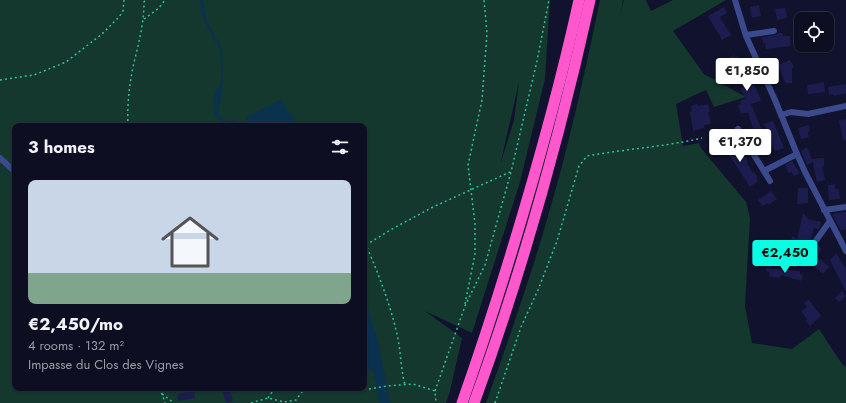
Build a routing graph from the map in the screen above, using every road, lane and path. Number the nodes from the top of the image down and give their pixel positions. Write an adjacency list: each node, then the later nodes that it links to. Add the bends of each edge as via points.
1 (124, 0): 12 (path, via 123,11 119,17 66,62 34,75)
2 (165, 0): 9 (path)
3 (484, 0): 24 (path, via 487,40 482,100 468,166)
4 (549, 0): 22 (path)
5 (579, 0): 45 (highway, via 534,179)
6 (590, 0): 46 (highway, via 546,177)
7 (735, 0): 11 (street)
8 (144, 1): 9 (path)
9 (144, 19): 15 (path, via 132,74 127,108)
10 (774, 31): 11 (street)
11 (746, 34): 14 (street)
12 (0, 80)
13 (846, 106): 14 (street, via 808,114 791,112)
14 (781, 115): 18 (street)
15 (128, 123)
16 (738, 129): 21 (street)
17 (702, 138): 47 (path, via 587,156 579,166 557,241 521,327)
18 (797, 154): 21 (street); 26 (street)
19 (0, 158): 20 (street)
20 (12, 169)
21 (764, 171): 23 (street)
22 (511, 172): 24 (path); 32 (path, via 485,265)
23 (770, 181)
24 (471, 190): 28 (path, via 433,207); 32 (path, via 475,254)
25 (846, 206): 26 (street)
26 (824, 210): 27 (street)
27 (830, 221): 30 (street); 31 (street)
28 (367, 245)
29 (367, 251): 33 (path, via 390,304)
30 (846, 251)
31 (802, 260)
32 (465, 306): 38 (path)
33 (405, 385): 34 (path); 38 (path, via 413,384)
34 (369, 389)
35 (161, 391): 39 (path)
36 (273, 391): 40 (path)
37 (303, 391): 40 (path, via 296,400 284,402)
38 (435, 391): 44 (path)
39 (162, 394): 41 (path); 42 (path)
40 (268, 398): 43 (path)
41 (164, 403)
42 (174, 403)
43 (251, 403)
44 (436, 403)
45 (462, 403)
46 (474, 403)
47 (495, 403)

